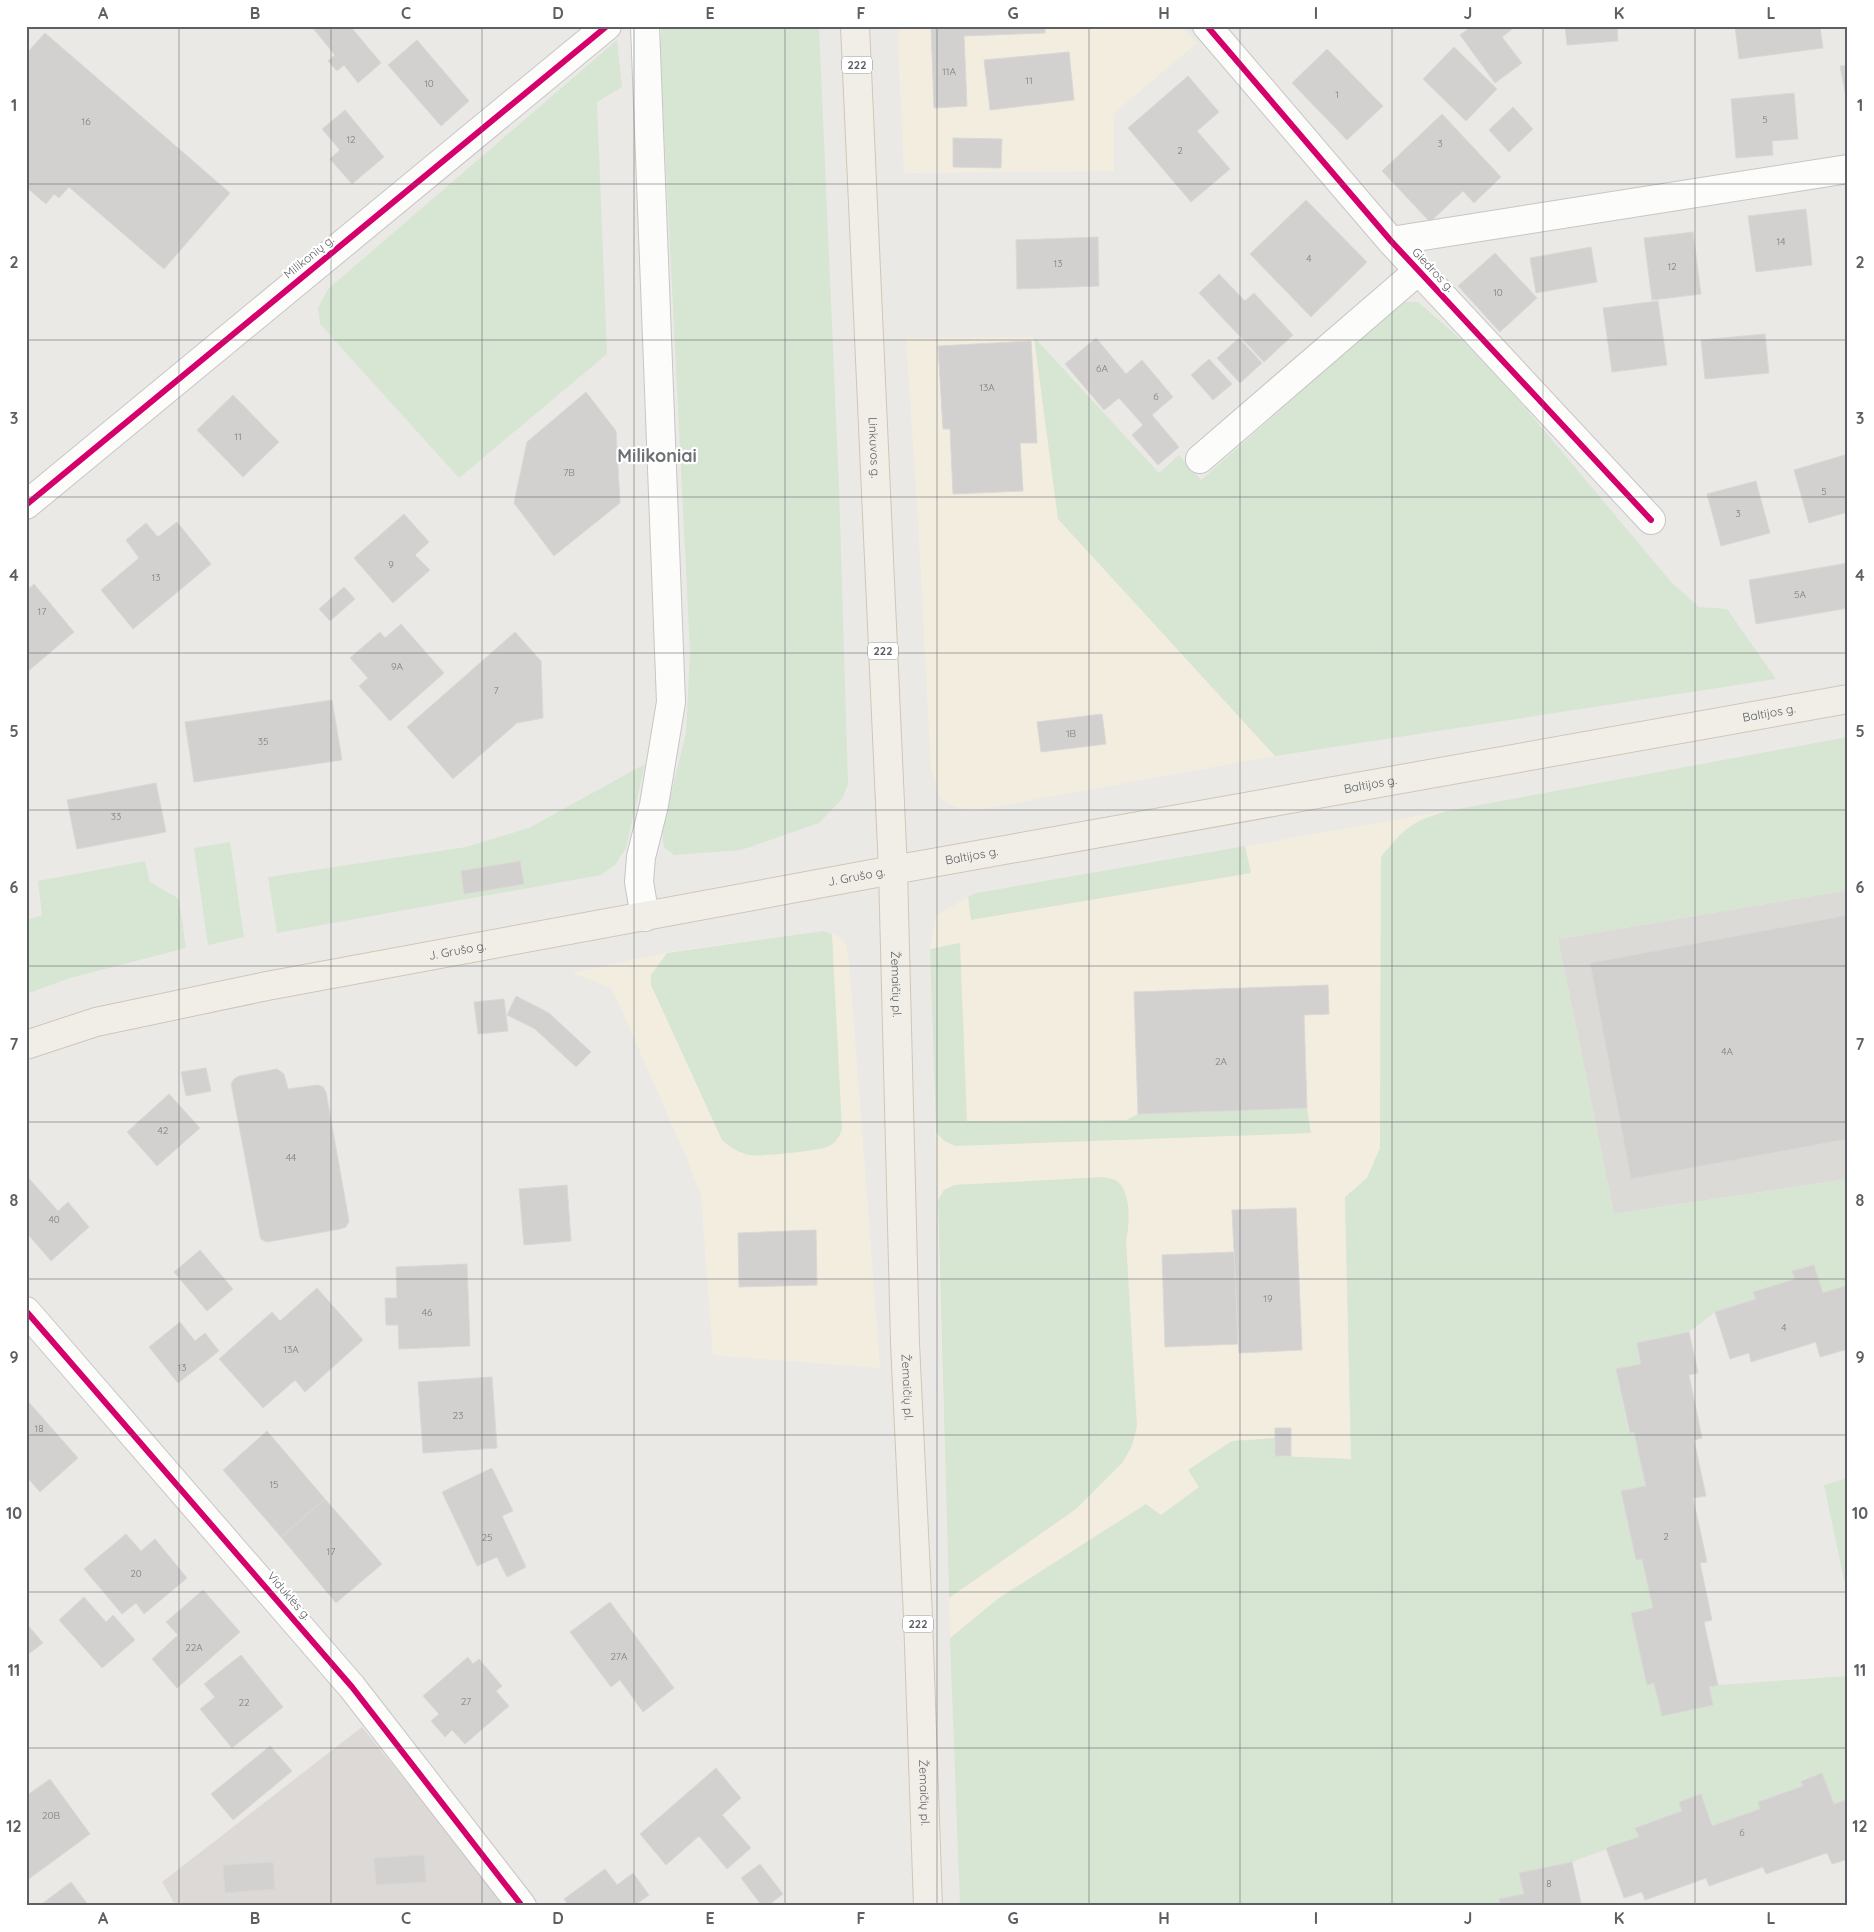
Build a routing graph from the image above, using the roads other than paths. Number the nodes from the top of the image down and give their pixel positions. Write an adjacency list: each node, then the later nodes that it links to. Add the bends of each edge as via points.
1 (607, 26): 9 (street, Milikonių g.)
2 (645, 26): 13 (street, via 671,702 654,805 641,858 639,882)
3 (855, 26): 12 (main road, Linkuvos g. / 222)
4 (1207, 26): 6 (street, Giedros g.)
5 (1848, 169): 6 (street, Giedros g.)
6 (1391, 241): 7 (street, Giedros g.)
7 (1418, 271): 8 (street); 10 (street, Giedros g.)
8 (1200, 459)
9 (26, 505)
10 (1651, 520)
11 (1848, 699): 12 (main road, Baltijos g.)
12 (893, 870): 13 (main road, J. Grušo g.); 17 (main road, Žemaičių pl. / 222, via 904,1333)
13 (645, 917): 14 (main road, J. Grušo g., via 266,986 96,1022)
14 (26, 1045)
15 (26, 1311): 16 (street, Viduklės g., via 352,1687)
16 (522, 1906)
17 (928, 1906)

